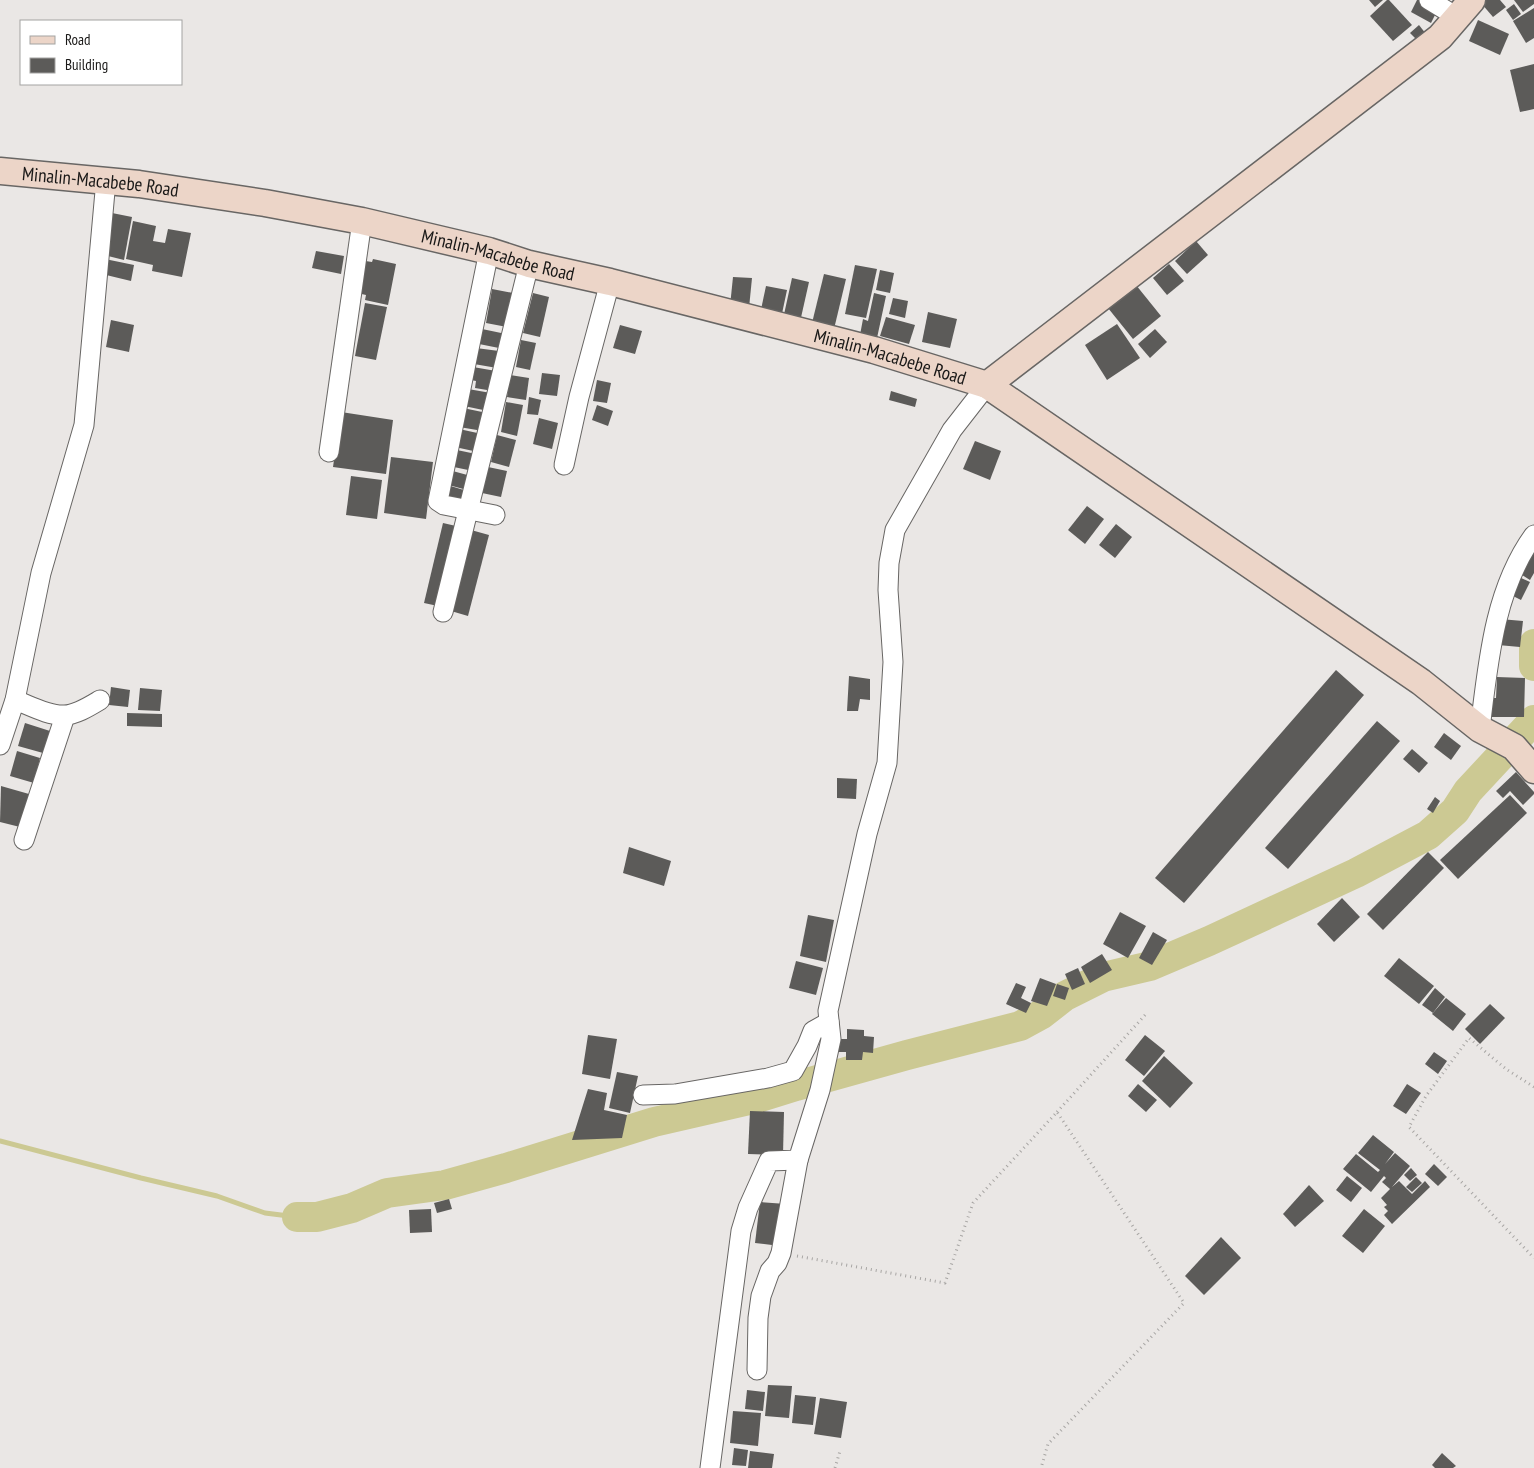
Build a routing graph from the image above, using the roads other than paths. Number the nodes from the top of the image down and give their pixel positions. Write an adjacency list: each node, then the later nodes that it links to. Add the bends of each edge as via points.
1 (1429, 0): 2 (street)
2 (1465, 9): 9 (main road, via 1440,36)
3 (0, 172): 4 (main road, Minalin-Macabebe Road)
4 (106, 180): 5 (main road, Minalin-Macabebe Road); 16 (street, via 84,425 41,573)
5 (362, 221): 6 (main road, Minalin-Macabebe Road); 10 (street)
6 (489, 251): 7 (main road, Minalin-Macabebe Road); 12 (street, via 438,501)
7 (529, 264): 8 (main road, Minalin-Macabebe Road); 12 (street)
8 (610, 282): 9 (main road, Minalin-Macabebe Road, via 874,350); 11 (street)
9 (987, 385): 19 (main road, Minalin-Macabebe Road, via 1421,682); 23 (street, via 952,430 895,530 888,563 893,662 887,762 867,834 828,1011)
10 (329, 452)
11 (564, 465)
12 (468, 510): 13 (street); 15 (street)
13 (495, 514)
14 (1534, 535): 19 (street, via 1521,553 1504,597 1493,638)
15 (443, 612)
16 (15, 700): 18 (street); 20 (street)
17 (100, 700): 18 (street)
18 (65, 716): 22 (street)
19 (1480, 729): 21 (main road, Minalin-Macabebe Road, via 1514,747)
20 (0, 745)
21 (1534, 770)
22 (24, 840)
23 (830, 1031): 24 (street, via 813,1031 793,1071 675,1094); 25 (street, via 820,1090)
24 (643, 1095)
25 (798, 1160): 26 (street, via 780,1253 761,1296); 27 (street, via 769,1161 741,1231)
26 (757, 1370)
27 (710, 1468)

